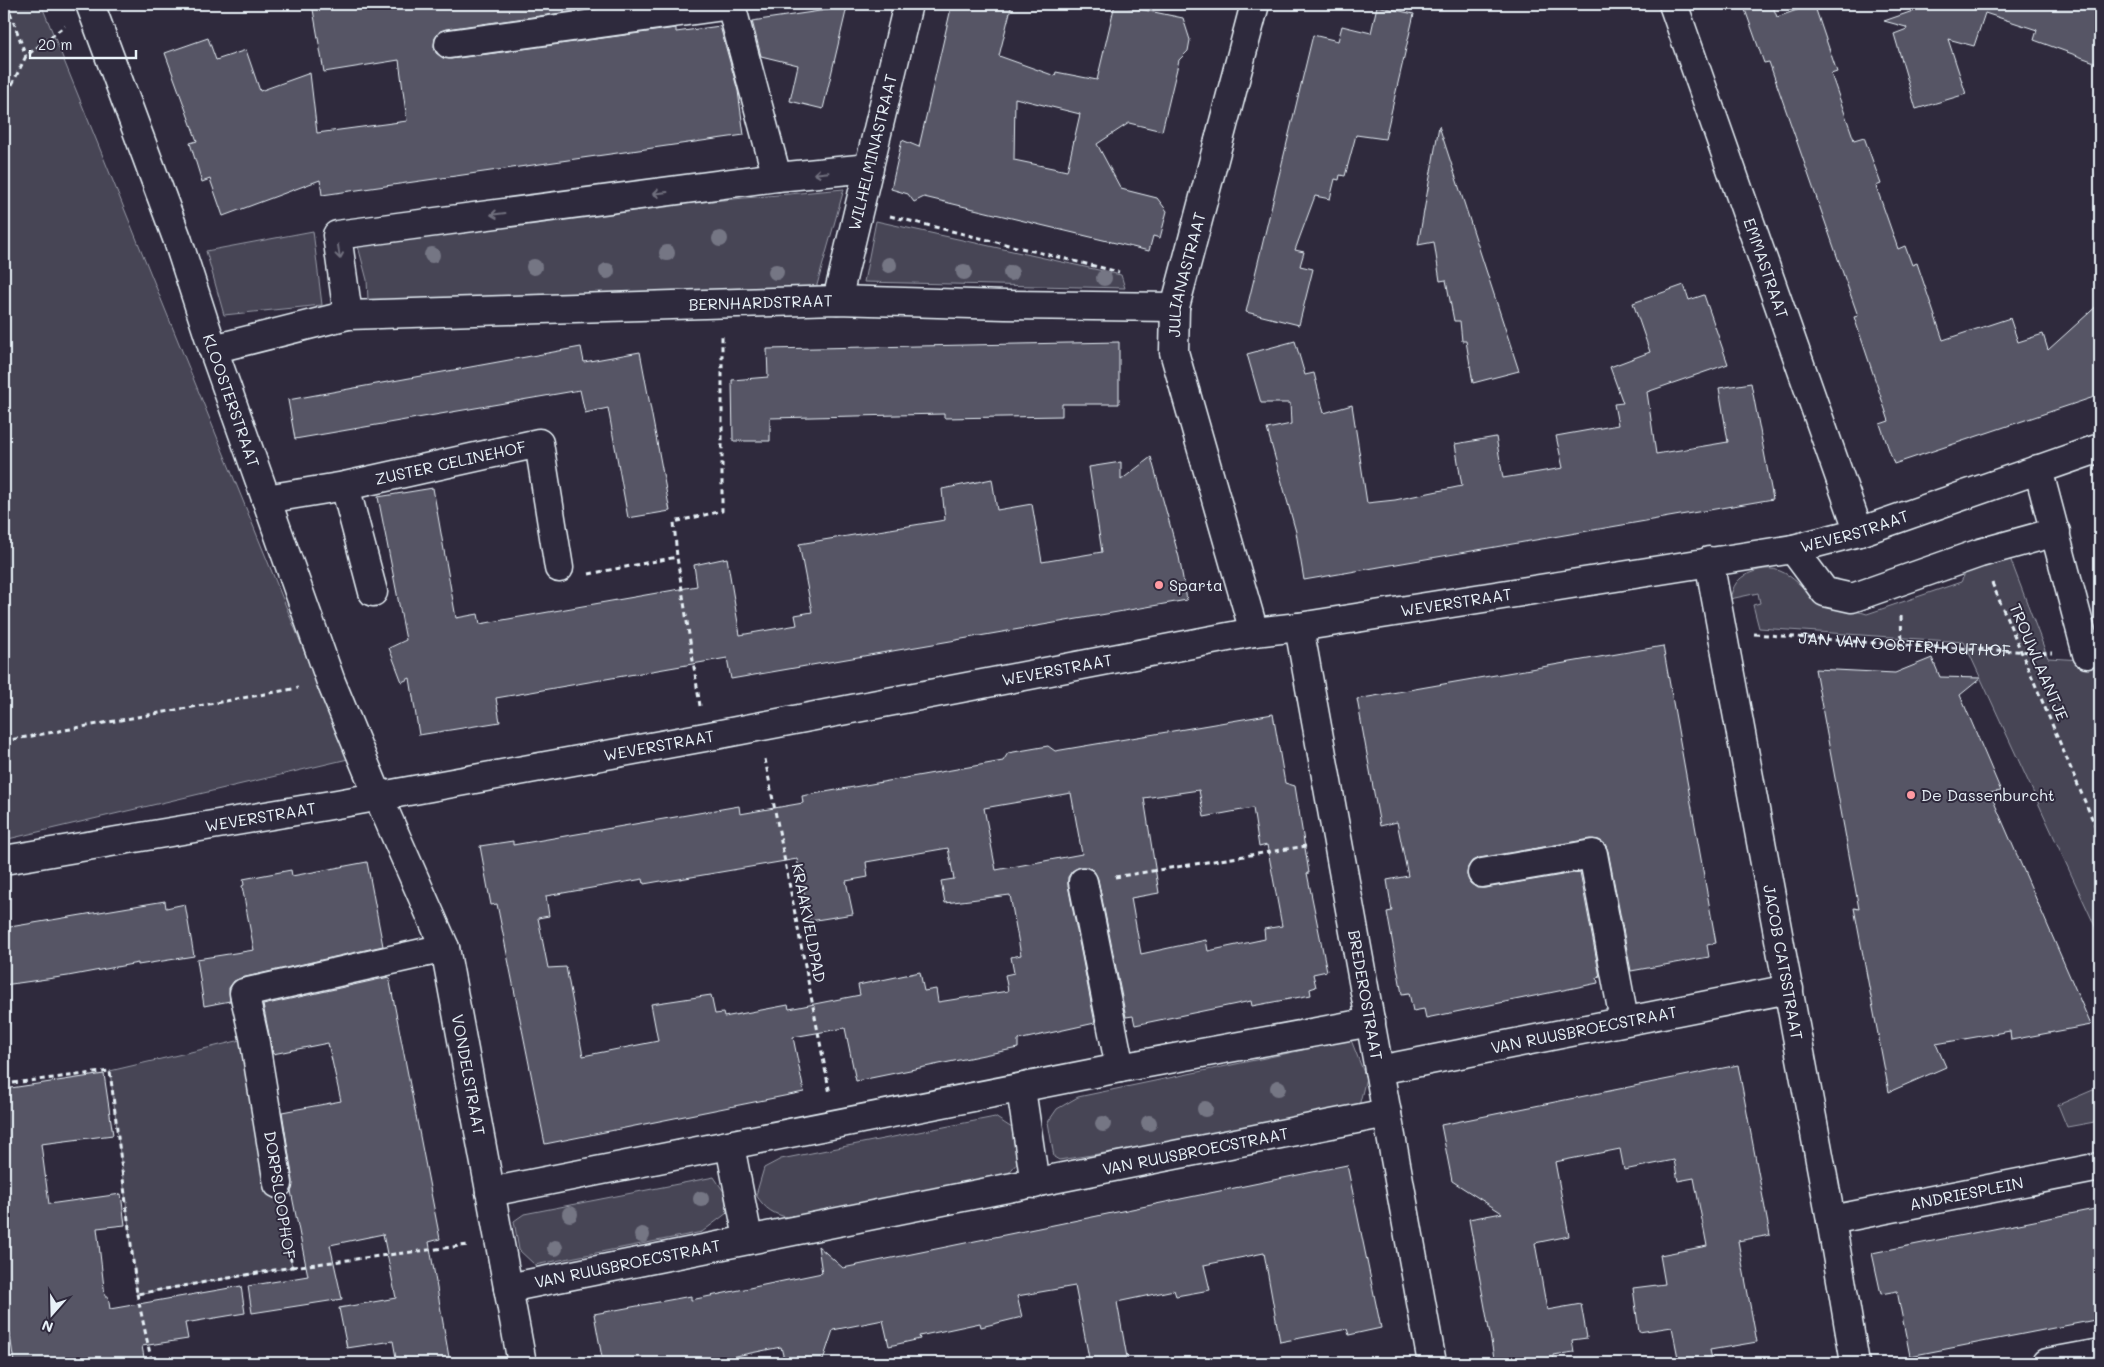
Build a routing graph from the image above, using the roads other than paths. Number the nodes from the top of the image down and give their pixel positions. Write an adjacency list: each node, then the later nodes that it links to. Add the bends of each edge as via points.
1 (908, 4): 6 (street, WILHELMINASTRAAT)
2 (1255, 4): 9 (street, JULIANASTRAAT)
3 (1673, 4): 16 (street, EMMASTRAAT)
4 (91, 5): 11 (street, KLOOSTERSTRAAT, via 178,241)
5 (449, 44): 7 (street, via 731,5)
6 (869, 168): 7 (street, one-way to 7); 8 (street, WILHELMINASTRAAT)
7 (777, 177): 10 (street, one-way to 10, via 337,235)
8 (837, 300): 9 (street, BERNHARDSTRAAT); 10 (street, BERNHARDSTRAAT)
9 (1175, 307): 23 (street, JULIANASTRAAT, via 1174,352)
10 (348, 315): 11 (street, BERNHARDSTRAAT)
11 (212, 348): 15 (street, KLOOSTERSTRAAT)
12 (2100, 448): 13 (street, WEVERSTRAAT)
13 (2038, 469): 16 (street, WEVERSTRAAT); 17 (street)
14 (345, 486): 15 (street, ZUSTER CELINEHOF); 20 (street, ZUSTER CELINEHOF, via 539,444); 21 (street)
15 (266, 499): 25 (street, KLOOSTERSTRAAT, via 330,682)
16 (1858, 532): 18 (street, WEVERSTRAAT)
17 (2056, 532): 18 (street, via 1980,553 1852,598 1825,592); 24 (street)
18 (1793, 549): 19 (street, WEVERSTRAAT)
19 (1709, 561): 22 (street, WEVERSTRAAT); 30 (street, JACOB CATSSTRAAT)
20 (559, 568)
21 (373, 592)
22 (1299, 627): 23 (street, WEVERSTRAAT); 32 (street, BREDEROSTRAAT)
23 (1254, 632): 25 (street, WEVERSTRAAT)
24 (2087, 654)
25 (378, 796): 26 (street, WEVERSTRAAT); 29 (street, VONDELSTRAAT)
26 (4, 860)
27 (1482, 873): 31 (street, via 1593,854)
28 (1083, 882): 33 (street)
29 (445, 948): 39 (street, DORPSLOOPHOF, via 244,993); 41 (street, VONDELSTRAAT)
30 (1789, 989): 31 (street, VAN RUUSBROECSTRAAT); 42 (street, JACOB CATSSTRAAT)
31 (1624, 1020): 34 (street, VAN RUUSBROECSTRAAT)
32 (1370, 1022): 33 (street); 34 (street, BREDEROSTRAAT)
33 (1120, 1068): 35 (street)
34 (1379, 1070): 36 (street, BREDEROSTRAAT)
35 (1020, 1089): 37 (street); 40 (street)
36 (1387, 1113): 40 (street, VAN RUUSBROECSTRAAT); 48 (street, BREDEROSTRAAT)
37 (730, 1146): 41 (street); 43 (street)
38 (2100, 1166): 42 (street, ANDRIESPLEIN)
39 (278, 1184)
40 (1034, 1184): 43 (street, VAN RUUSBROECSTRAAT)
41 (490, 1192): 44 (street, VONDELSTRAAT)
42 (1831, 1220): 49 (street, JACOB CATSSTRAAT)
43 (748, 1238): 44 (street, VAN RUUSBROECSTRAAT)
44 (508, 1288): 47 (street, VONDELSTRAAT)
45 (2100, 1353): 46 (street)
46 (2063, 1362)
47 (522, 1363)
48 (1432, 1363)
49 (1855, 1363)

